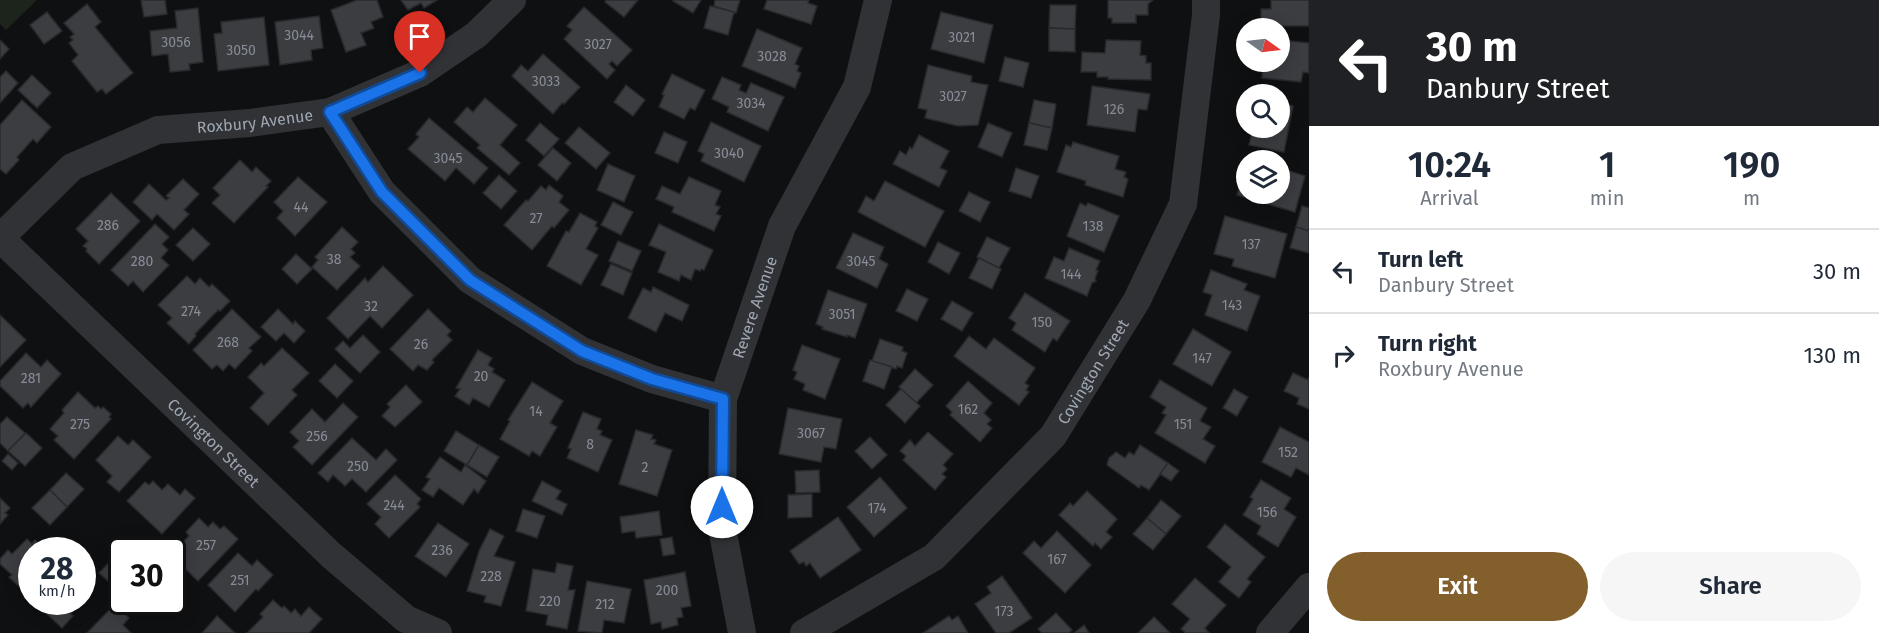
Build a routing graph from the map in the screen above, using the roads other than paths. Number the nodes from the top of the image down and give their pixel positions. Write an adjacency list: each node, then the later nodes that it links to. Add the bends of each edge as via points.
1 (512, 0): 4 (street, Roxbury Avenue, via 476,35 420,73)
2 (878, 0): 6 (street, Revere Avenue, via 857,87 782,226)
3 (1206, 0): 10 (street, Covington Street, via 1183,204 1137,300 1053,436 934,558)
4 (330, 112): 5 (street, Roxbury Avenue, via 158,130 72,167); 6 (street, via 382,192 470,280 582,351 652,379)
5 (0, 238): 8 (street, Covington Street, via 330,555 406,619)
6 (723, 399): 9 (street, Revere Avenue, via 722,528)
7 (1309, 587): 11 (street)
8 (438, 633)
9 (742, 633)
10 (804, 633)
11 (1270, 633)

